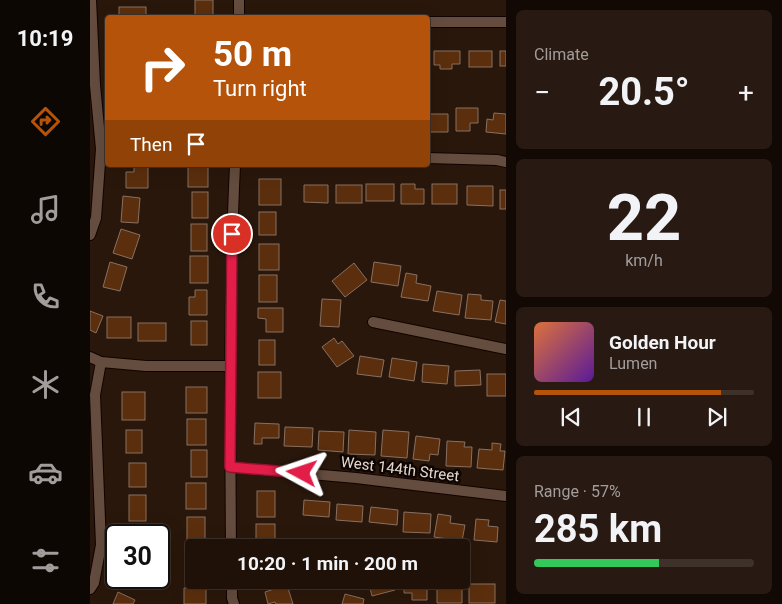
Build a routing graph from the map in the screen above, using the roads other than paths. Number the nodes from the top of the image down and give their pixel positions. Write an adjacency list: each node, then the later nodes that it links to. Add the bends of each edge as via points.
1 (91, 0): 9 (street, via 101,149 96,218)
2 (239, 0): 3 (street)
3 (239, 15)
4 (430, 22): 5 (street)
5 (506, 22)
6 (430, 158): 7 (street)
7 (506, 162)
8 (235, 167): 14 (street)
9 (90, 236)
10 (373, 322): 11 (street)
11 (506, 349)
12 (90, 357): 13 (street)
13 (101, 362): 14 (street, via 146,366); 18 (street, via 95,395 101,545 94,583)
14 (231, 366): 15 (street)
15 (230, 467): 16 (street, West 144th Street); 17 (street)
16 (506, 496)
17 (231, 539)
18 (90, 588)
19 (232, 589): 20 (street)
20 (234, 604)

